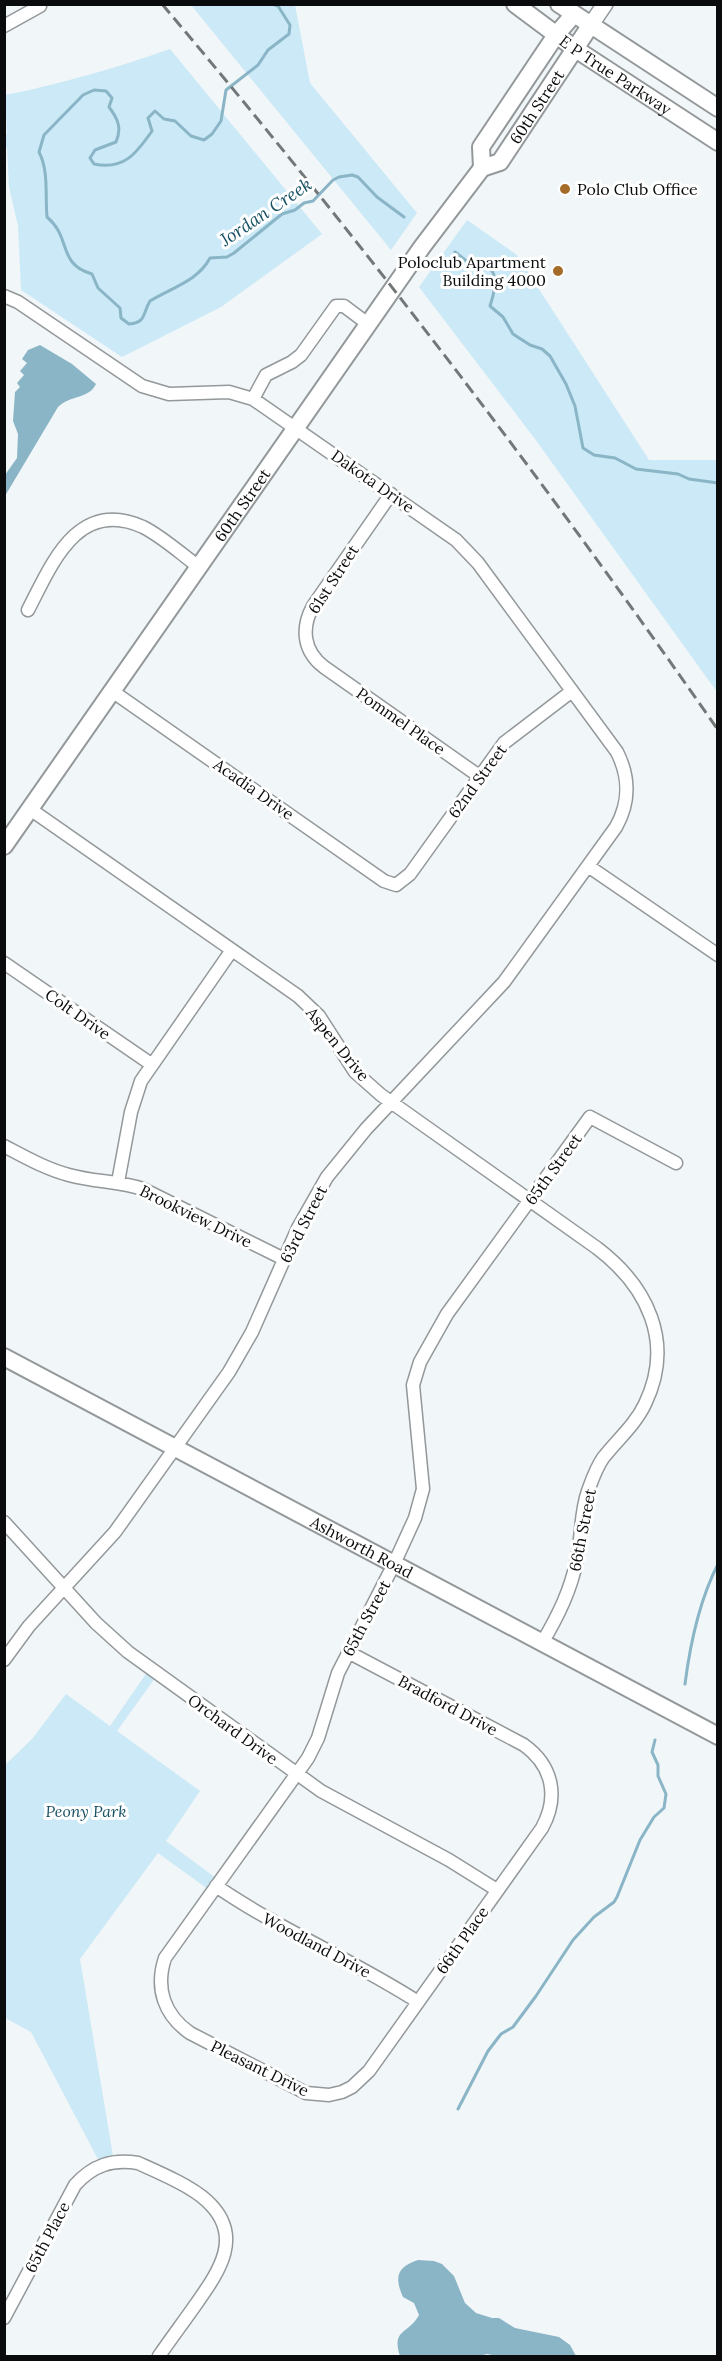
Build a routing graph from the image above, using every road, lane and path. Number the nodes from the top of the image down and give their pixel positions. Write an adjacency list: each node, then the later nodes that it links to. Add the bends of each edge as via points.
1 (515, 4): 8 (main road, E P True Parkway)
2 (559, 4): 5 (main road, E P True Parkway)
3 (604, 4): 7 (street, 60th Street)
4 (40, 6): 6 (street)
5 (577, 9): 7 (main road, E P True Parkway); 8 (main road, 60th Street)
6 (4, 26)
7 (590, 26): 9 (main road, 60th Street); 10 (main road, E P True Parkway)
8 (556, 35): 9 (main road, E P True Parkway); 12 (main road, 60th Street, via 481,147)
9 (574, 48): 11 (main road, E P True Parkway); 12 (main road, 60th Street, via 500,162)
10 (717, 108)
11 (717, 142)
12 (482, 168): 14 (main road, 60th Street)
13 (4, 296): 15 (street, Dakota Drive, via 142,386 169,394 228,392)
14 (368, 324): 15 (street, via 344,306 336,306 301,355 266,375); 16 (main road, 60th Street)
15 (253, 399): 16 (street, Dakota Drive)
16 (296, 428): 17 (street, Dakota Drive); 18 (main road, 60th Street)
17 (391, 494): 20 (street, 61st Street, via 308,616 307,646); 22 (street, Dakota Drive, via 468,551)
18 (199, 567): 19 (street, via 143,527 118,521 94,525 82,529 63,546); 21 (main road, 60th Street)
19 (28, 610)
20 (324, 667): 23 (street, Pommel Place)
21 (112, 691): 25 (main road, 60th Street); 28 (street, Acadia Drive)
22 (572, 692): 23 (street, 62nd Street, via 504,743); 24 (street, Dakota Drive, via 622,763 628,789)
23 (479, 776): 28 (street, 62nd Street, via 410,874)
24 (625, 805): 27 (street, 63rd Street, via 616,826)
25 (30, 809): 26 (main road, 60th Street); 29 (street, Aspen Drive)
26 (4, 846)
27 (588, 866): 30 (street); 33 (street, 63rd Street, via 504,982)
28 (396, 885)
29 (232, 950): 32 (street); 33 (street, Aspen Drive, via 298,996 319,1016 355,1072)
30 (717, 955)
31 (4, 963): 32 (street, Colt Drive)
32 (151, 1065): 36 (street, via 134,1098)
33 (392, 1102): 37 (street, Aspen Drive); 38 (street, 63rd Street, via 327,1177)
34 (4, 1146): 36 (street, Brookview Drive, via 70,1176)
35 (676, 1163): 37 (street, 65th Street, via 590,1117)
36 (118, 1182): 38 (street, Brookview Drive, via 151,1193)
37 (530, 1200): 39 (street, Aspen Drive, via 618,1264); 43 (street, 65th Street, via 447,1314 420,1362 413,1385 423,1489)
38 (284, 1259): 41 (street, 63rd Street, via 242,1351)
39 (638, 1289): 45 (street, 66th Street, via 654,1325 655,1373 645,1404 592,1480 584,1501 569,1592)
40 (4, 1357): 41 (main road, Ashworth Road)
41 (176, 1448): 43 (main road, Ashworth Road); 44 (street, 63rd Street, via 116,1532)
42 (4, 1522): 44 (street, Orchard Drive)
43 (394, 1564): 45 (main road, Ashworth Road); 46 (street, 65th Street)
44 (64, 1588): 47 (street, 63rd Street); 50 (street, Orchard Drive, via 128,1652)
45 (542, 1643): 48 (main road, Ashworth Road)
46 (348, 1652): 49 (street, Bradford Drive, via 524,1745); 50 (street, 65th Street, via 318,1738)
47 (4, 1660)
48 (717, 1736)
49 (543, 1764): 52 (street, 66th Place, via 551,1782 548,1818)
50 (297, 1775): 51 (street, 65th Street); 52 (street, Orchard Drive)
51 (216, 1886): 53 (street, Woodland Drive); 54 (street, 65th Street, via 171,1948 161,1969 164,2003 176,2022)
52 (498, 1890): 53 (street, 66th Place)
53 (418, 2002): 55 (street, 66th Place, via 362,2079)
54 (190, 2033): 55 (street, Pleasant Drive, via 296,2088 317,2095)
55 (332, 2094)
56 (4, 2318): 57 (street, 65th Place, via 83,2176 101,2165 126,2161 149,2168 205,2199 224,2227 226,2250 218,2272)
57 (159, 2356)

